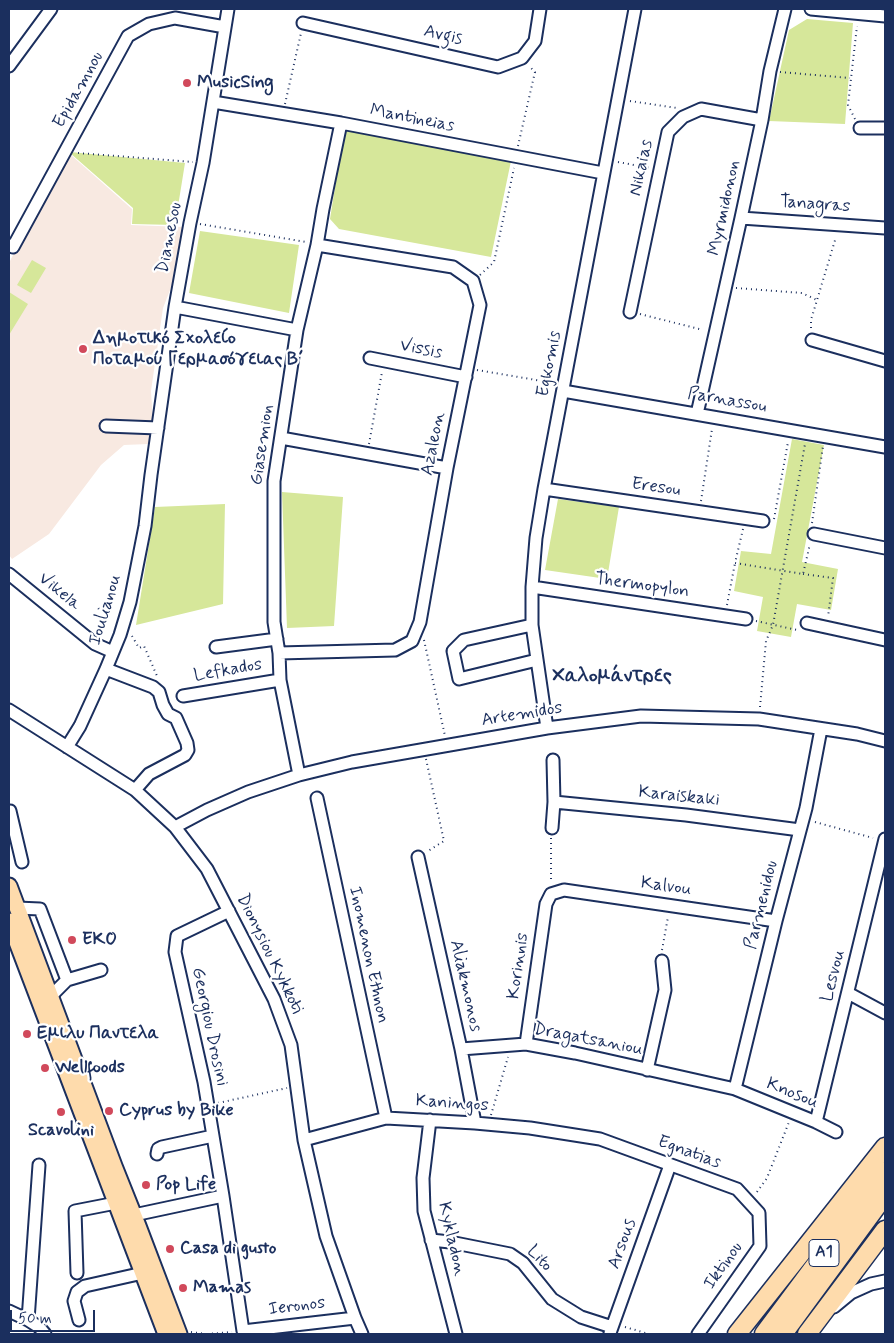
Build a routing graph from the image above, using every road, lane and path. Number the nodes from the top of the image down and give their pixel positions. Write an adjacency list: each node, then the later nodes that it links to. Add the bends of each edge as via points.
1 (51, 9): 12 (street)
2 (228, 9): 10 (street, Diamesou)
3 (540, 9): 11 (street, via 535,41)
4 (635, 9): 15 (street, Egkomis)
5 (785, 9): 13 (street, Myrmidonon)
6 (811, 9): 7 (street)
7 (858, 13): 8 (street); 14 (path)
8 (885, 16)
9 (303, 23): 11 (street, Avgis, via 498,67); 17 (path)
10 (225, 27): 16 (street, Diamesou); 23 (street, Epidamnou, via 176,18 149,24 128,36)
11 (522, 58): 24 (path, via 535,72)
12 (9, 66)
13 (770, 71): 14 (path); 19 (street, Myrmidonon)
14 (851, 78): 21 (path, via 848,105)
15 (617, 100): 18 (path, via 677,108); 25 (street, Egkomis)
16 (213, 102): 17 (street, Mantineias); 26 (street, Diamesou)
17 (283, 113): 20 (street, Mantineias)
18 (683, 117): 19 (street, via 701,109); 27 (street, Nikaias, via 668,132)
19 (762, 120): 29 (street, Myrmidonon)
20 (341, 123): 24 (street, Mantineias); 33 (street, Giasemion)
21 (860, 128): 22 (street)
22 (885, 128)
23 (65, 152): 26 (path); 34 (street, Epidamnou, via 14,247)
24 (516, 157): 28 (street, Mantineias); 35 (path, via 494,262)
25 (606, 160): 27 (path); 28 (street, Egkomis)
26 (203, 163): 30 (street, Diamesou)
27 (660, 170): 39 (street, Nikaias)
28 (603, 174): 47 (street, Egkomis)
29 (741, 218): 31 (street, Tanagras); 36 (street, Myrmidonon)
30 (190, 222): 33 (path); 38 (street, Diamesou)
31 (840, 225): 32 (street, Tanagras); 37 (path)
32 (885, 228)
33 (317, 244): 35 (street, via 453,267); 40 (street, Giasemion)
34 (9, 245)
35 (473, 281): 46 (street, Azaleon, via 480,305)
36 (726, 287): 37 (path, via 802,293); 41 (street, Myrmidonon)
37 (817, 300): 42 (path, via 811,320)
38 (175, 307): 40 (street); 51 (street, Diamesou)
39 (630, 312): 41 (path)
40 (297, 330): 55 (street, Giasemion)
41 (716, 333): 48 (street, Myrmidonon)
42 (812, 340): 45 (street)
43 (370, 358): 44 (street, Vissis)
44 (384, 360): 46 (street, Vissis); 57 (path)
45 (885, 361)
46 (466, 373): 47 (path); 58 (street, Azaleon)
47 (563, 388): 48 (street, Parnassou); 60 (street, Egkomis)
48 (697, 414): 49 (street, Parnassou)
49 (714, 417): 52 (street, Parnassou); 61 (path)
50 (106, 426): 51 (street)
51 (158, 428): 59 (street, Diamesou)
52 (790, 430): 53 (street, Parnassou); 63 (path, via 775,518)
53 (807, 433): 54 (street, Parnassou); 67 (path)
54 (825, 437): 56 (street, Parnassou); 64 (path, via 811,528)
55 (281, 438): 57 (street); 79 (street, Giasemion, via 274,481 274,622)
56 (885, 447)
57 (367, 454): 58 (street)
58 (447, 468): 73 (street, Azaleon)
59 (151, 475): 74 (street, Ioulianou, via 145,526)
60 (544, 489): 61 (street, Eresou); 70 (street, Egkomis)
61 (699, 512): 62 (street, Eresou)
62 (745, 518): 63 (street, Eresou); 66 (path)
63 (763, 521)
64 (814, 534): 65 (street); 69 (path)
65 (885, 548)
66 (735, 563): 67 (path); 71 (path)
67 (783, 571): 69 (path); 77 (path)
68 (9, 574): 82 (street, Vikela, via 94,644)
69 (802, 574): 78 (path, via 833,578)
70 (532, 588): 71 (street, Thermopylon); 76 (street, Egkomis)
71 (725, 615): 72 (street, Thermopylon)
72 (746, 618): 77 (path)
73 (420, 622): 83 (street, Azaleon, via 412,641 395,650); 94 (path)
74 (124, 623): 82 (street, Ioulianou); 86 (path, via 139,648 144,646)
75 (807, 623): 77 (path, via 799,631); 78 (street)
76 (532, 625): 84 (street, Egkomis); 84 (street, via 464,640 453,651 458,679)
77 (773, 625): 90 (path, via 766,641)
78 (827, 627): 80 (street)
79 (277, 639): 81 (street); 83 (street, Giasemion)
80 (885, 640)
81 (216, 647)
82 (113, 652): 85 (street, Ioulianou)
83 (279, 653): 87 (street, Giasemion)
84 (537, 660): 91 (street, Egkomis)
85 (106, 669): 95 (street, Ioulianou); 99 (street, via 159,692 163,705 168,714 176,718 187,743 185,755 149,774)
86 (157, 677)
87 (280, 680): 88 (street, Lefkados); 98 (street, Giasemion)
88 (182, 696)
89 (9, 710): 95 (street, Dionysiou Kykkoti)
90 (759, 719): 91 (street, Artemidos, via 641,716); 92 (street, Artemidos)
91 (547, 728): 94 (street, Artemidos)
92 (821, 729): 93 (street, Artemidos); 103 (street, Parmenidou)
93 (885, 741)
94 (447, 745): 96 (street, Artemidos)
95 (67, 747): 99 (street, Dionysiou Kykkoti)
96 (424, 750): 98 (street, Artemidos); 107 (path, via 444,841)
97 (554, 760): 101 (street)
98 (299, 775): 104 (street, Artemidos, via 248,792)
99 (135, 790): 104 (street, Dionysiou Kykkoti)
100 (317, 798): 130 (street, Inomenon Ethnon)
101 (554, 802): 103 (street, Karaiskaki); 105 (street)
102 (9, 811): 108 (street)
103 (801, 824): 106 (path); 115 (street, Parmenidou)
104 (175, 826): 113 (street, Dionysiou Kykkoti, via 207,869)
105 (551, 829): 110 (path)
106 (885, 840): 119 (street, Lesvou)
107 (418, 857): 124 (street, Aliakmonos)
108 (22, 862)
109 (9, 886): 112 (main road)
110 (551, 894): 111 (street, Kalvou, via 564,890); 122 (street, Korinnis, via 546,904)
111 (670, 905): 115 (street, Kalvou); 116 (path)
112 (17, 908): 118 (street, via 40,909); 120 (main road)
113 (229, 911): 126 (street, Dionysiou Kykkoti, via 274,999 291,1045); 128 (street, Georgiou Drosini, via 177,936 175,952)
114 (9, 921): 146 (main road)
115 (776, 921): 127 (street, Parmenidou)
116 (662, 961): 125 (street, Dragatsaniou, via 665,990)
117 (101, 970): 118 (street)
118 (67, 980): 120 (street)
119 (848, 993): 121 (street); 132 (street, Lesvou)
120 (51, 996): 149 (main road)
121 (885, 1013)
122 (526, 1044): 123 (street, Dragatsaniou); 125 (street, Dragatsaniou)
123 (511, 1045): 124 (street, Dragatsaniou); 134 (path)
124 (461, 1049): 133 (street, Aliakmonos)
125 (647, 1070): 127 (street, Dragatsaniou)
126 (297, 1086): 128 (path); 138 (street, Dionysiou Kykkoti)
127 (735, 1089): 129 (street, Knosou)
128 (208, 1106): 136 (street, Georgiou Drosini)
129 (792, 1112): 132 (street, Knosou); 147 (path, via 767,1178)
130 (386, 1118): 131 (street, Kaningos); 138 (street, Kaningos)
131 (430, 1120): 133 (street, Kaningos); 151 (street, Kykladon, via 423,1178 424,1211)
132 (816, 1122): 135 (street, Knosou)
133 (475, 1123): 134 (street, Kaningos)
134 (489, 1124): 137 (street, Kaningos)
135 (836, 1132)
136 (213, 1136): 140 (street, via 162,1147); 145 (street, Georgiou Drosini)
137 (600, 1139): 141 (street, Egnatias)
138 (304, 1140): 156 (street, Dionysiou Kykkoti, via 326,1236)
139 (885, 1147): 169 (highway)
140 (157, 1154)
141 (670, 1165): 147 (street, Egnatias, via 737,1189); 159 (street, Arsous)
142 (39, 1166): 157 (street)
143 (885, 1172): 170 (highway, A1)
144 (885, 1195): 171 (highway, A1)
145 (223, 1196): 149 (street); 160 (street, Georgiou Drosini)
146 (116, 1203): 152 (street, via 75,1211); 153 (main road)
147 (750, 1203): 148 (street, Egnatias)
148 (759, 1213): 168 (street, Iktinou, via 760,1246)
149 (134, 1215): 163 (main road)
150 (885, 1230): 172 (highway)
151 (431, 1240): 159 (street, Lito, via 510,1254 523,1263 552,1299 581,1317); 166 (street, Kykladon)
152 (77, 1273)
153 (143, 1273): 158 (street, via 85,1286 77,1292 74,1300); 162 (main road)
154 (885, 1281): 172 (street, via 851,1293)
155 (9, 1311): 157 (street)
156 (355, 1318): 160 (street, Ieronos); 165 (street, Dionysiou Kykkoti)
157 (28, 1320): 161 (street)
158 (79, 1320)
159 (611, 1328): 167 (path)
160 (243, 1331): 164 (path)
161 (45, 1334)
162 (166, 1334)
163 (179, 1334)
164 (207, 1334)
165 (362, 1334)
166 (456, 1334)
167 (649, 1334)
168 (698, 1334)
169 (737, 1334)
170 (764, 1334)
171 (783, 1334)
172 (809, 1334)

